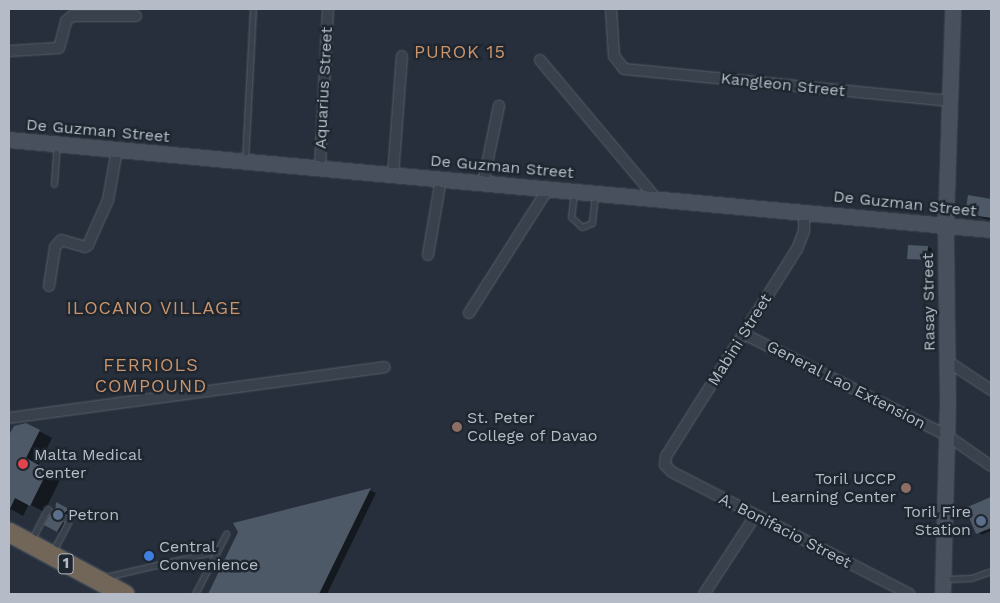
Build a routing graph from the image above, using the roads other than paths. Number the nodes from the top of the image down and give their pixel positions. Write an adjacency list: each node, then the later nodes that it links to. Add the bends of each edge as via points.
1 (253, 9): 14 (lane)
2 (328, 9): 15 (street, Aquarius Street)
3 (611, 9): 9 (street, Kangleon Street, via 618,64 624,69)
4 (953, 9): 9 (street, Rasay Street)
5 (136, 16): 6 (street, via 72,16 66,21 59,48)
6 (9, 51)
7 (402, 56): 16 (street)
8 (540, 60): 23 (street)
9 (950, 101): 25 (street, Rasay Street)
10 (499, 106): 18 (street)
11 (9, 140): 12 (street, De Guzman Street)
12 (57, 145): 13 (street, De Guzman Street); 19 (lane)
13 (117, 150): 14 (street, De Guzman Street); 28 (street, via 108,200 88,245 85,247 61,240 55,247)
14 (245, 162): 15 (street, De Guzman Street)
15 (320, 168): 16 (street, De Guzman Street)
16 (393, 175): 17 (street, De Guzman Street)
17 (441, 179): 18 (street, De Guzman Street); 27 (street)
18 (483, 183): 20 (street, De Guzman Street)
19 (54, 184)
20 (548, 189): 21 (street, De Guzman Street); 29 (street)
21 (574, 191): 22 (street, De Guzman Street); 22 (lane, via 570,217 582,227 592,223)
22 (595, 193): 23 (street, De Guzman Street)
23 (656, 198): 24 (street, De Guzman Street)
24 (804, 211): 25 (street, De Guzman Street); 30 (street, Mabini Street, via 804,231 797,249)
25 (946, 225): 26 (street, De Guzman Street); 31 (street, Rasay Street)
26 (991, 230)
27 (428, 254)
28 (49, 286)
29 (469, 314)
30 (744, 334): 35 (street, General Lao Extension); 36 (street, Mabini Street, via 666,456)
31 (948, 361): 33 (street); 35 (street, Rasay Street)
32 (385, 367): 34 (street)
33 (991, 390)
34 (9, 418)
35 (948, 436): 37 (street, General Lao Extension); 48 (street, Rasay Street)
36 (665, 465): 39 (street, A. Bonifacio Street, via 672,472)
37 (991, 466)
38 (51, 512): 43 (lane, via 47,509)
39 (755, 516): 51 (street); 52 (street, A. Bonifacio Street)
40 (65, 518): 45 (lane, via 69,521)
41 (9, 532): 43 (highway, 1)
42 (226, 534): 44 (lane)
43 (30, 544): 45 (highway, 1)
44 (217, 551): 47 (lane); 50 (lane)
45 (51, 555): 47 (highway, 1)
46 (991, 571): 48 (lane, via 971,578)
47 (96, 579): 49 (highway, 1)
48 (944, 579): 53 (street, Rasay Street)
49 (124, 594)
50 (195, 594)
51 (704, 594)
52 (909, 594)
53 (943, 594)

